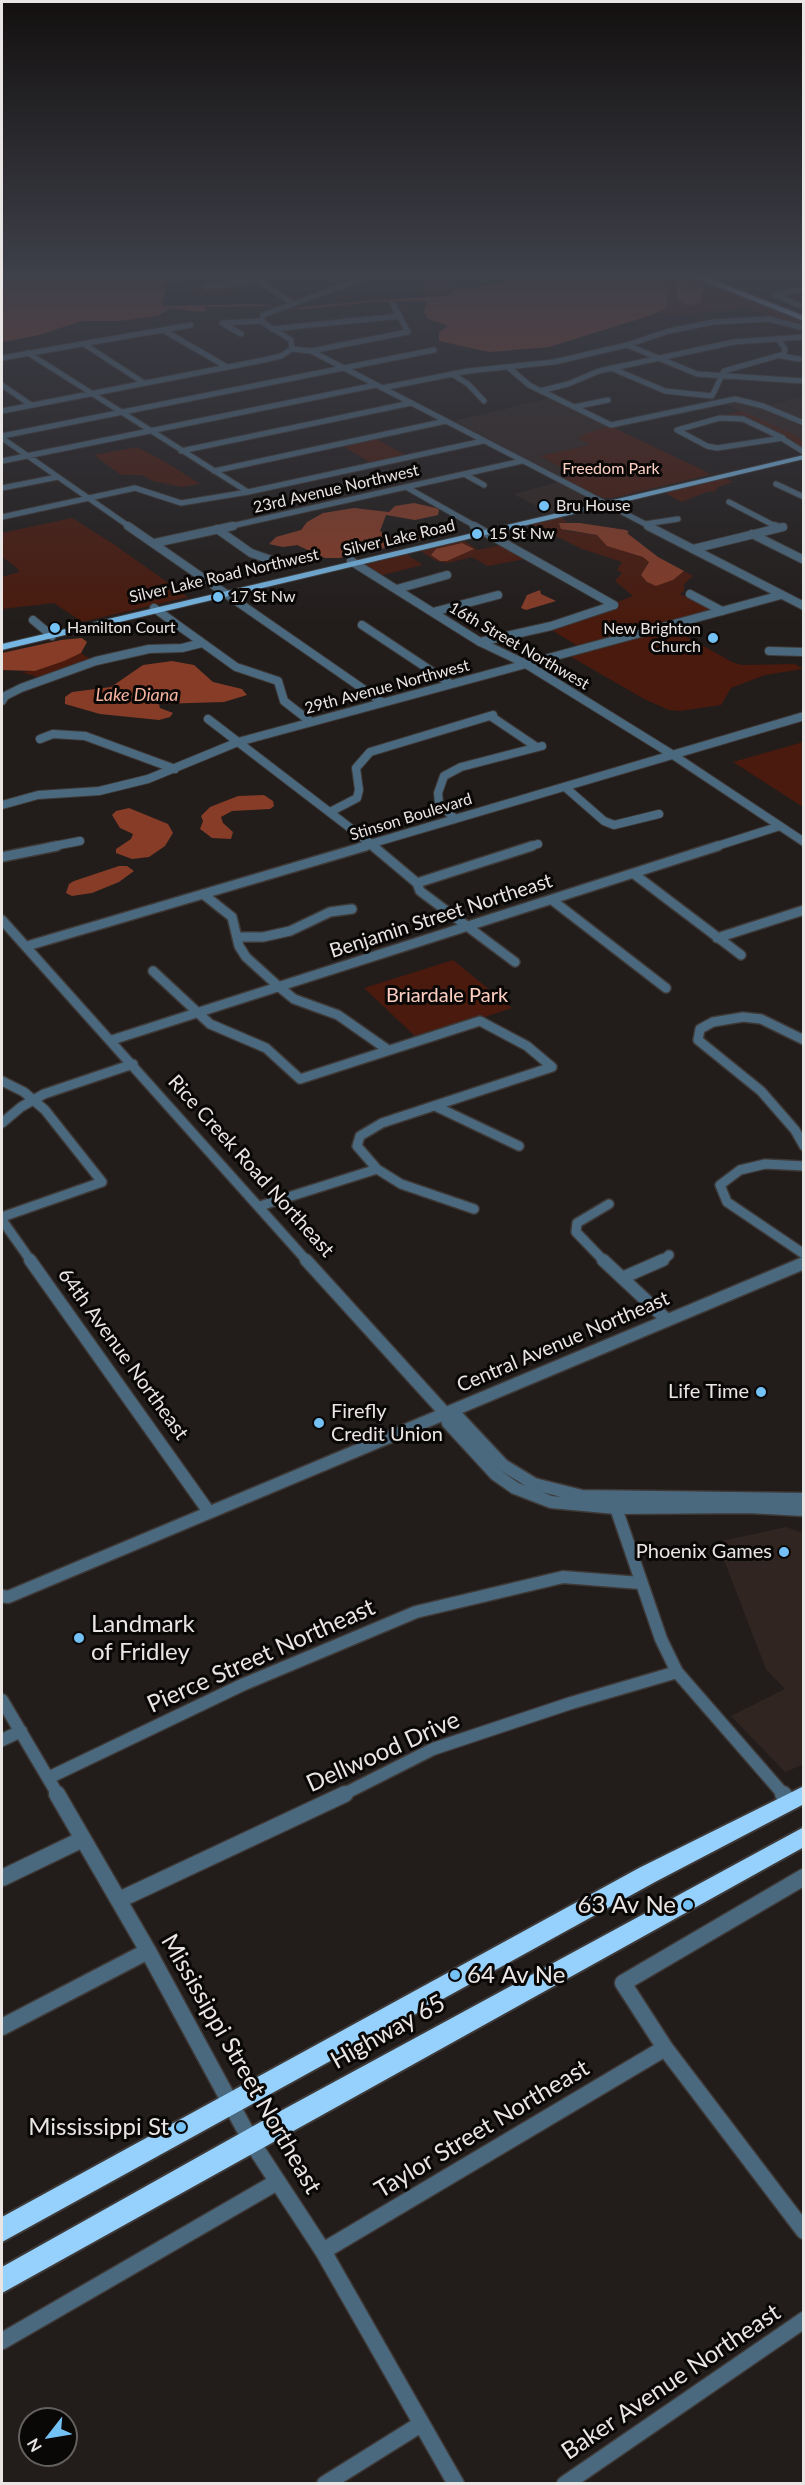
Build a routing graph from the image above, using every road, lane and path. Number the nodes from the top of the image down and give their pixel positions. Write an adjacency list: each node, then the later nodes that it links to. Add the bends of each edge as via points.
1 (15, 394): 13 (street)
2 (90, 394): 13 (street); 16 (street)
3 (211, 394): 16 (street)
4 (343, 394): 19 (street)
5 (393, 394): 12 (street)
6 (477, 394): 11 (street)
7 (546, 394): 14 (street)
8 (692, 394): 9 (street)
9 (713, 394)
10 (608, 400): 14 (street)
11 (484, 401)
12 (411, 403): 17 (street); 23 (street)
13 (31, 405): 15 (street)
14 (574, 407): 18 (street, via 613,425 730,400 763,406)
15 (2, 411)
16 (119, 412): 19 (street); 20 (street)
17 (446, 421): 22 (street); 28 (street)
18 (804, 423)
19 (150, 431): 23 (street); 25 (street)
20 (2, 437): 25 (street)
21 (783, 439): 21 (street, via 738,418 720,418 677,430 717,448); 24 (street)
22 (483, 441): 27 (street); 35 (street)
23 (182, 451): 28 (street)
24 (804, 454): 39 (main road, Silver Lake Road)
25 (28, 456): 26 (street); 30 (street)
26 (2, 461)
27 (522, 461): 29 (street, 23rd Avenue Northwest); 39 (street)
28 (214, 471): 35 (street)
29 (464, 474): 32 (street); 33 (street, 23rd Avenue Northwest)
30 (58, 477): 34 (street); 37 (street)
31 (776, 484): 36 (street)
32 (484, 485)
33 (406, 487): 43 (street, 23rd Avenue Northwest); 44 (street)
34 (2, 488)
35 (248, 492): 37 (street, via 181,502 135,488)
36 (804, 497)
37 (89, 498): 40 (street); 46 (street)
38 (729, 502): 45 (street, via 780,527)
39 (604, 503): 42 (street); 44 (main road, Silver Lake Road)
40 (2, 517)
41 (678, 519): 42 (street)
42 (645, 524): 47 (street)
43 (217, 530): 46 (street, 23rd Avenue Northwest); 48 (street, via 250,553)
44 (484, 532): 50 (main road, Silver Lake Road); 64 (street, via 615,604 551,626)
45 (752, 534): 47 (street); 49 (street)
46 (155, 543): 53 (street)
47 (693, 549): 56 (street)
48 (271, 560)
49 (804, 560)
50 (353, 562): 52 (street, 16th Street Northwest); 53 (main road, Silver Lake Road)
51 (447, 575): 52 (street)
52 (397, 589): 60 (street, 16th Street Northwest)
53 (226, 593): 58 (main road, Silver Lake Road); 72 (street)
54 (690, 594): 59 (street)
55 (498, 595): 60 (street)
56 (781, 595): 57 (street); 59 (street, 29th Avenue Northwest)
57 (804, 606)
58 (156, 609): 63 (main road, Silver Lake Road); 65 (street)
59 (722, 611): 69 (street, 29th Avenue Northwest)
60 (433, 612): 64 (street, 16th Street Northwest)
61 (33, 620): 63 (street)
62 (362, 625): 70 (street)
63 (50, 634): 66 (main road, Silver Lake Road)
64 (480, 642): 69 (street, 16th Street Northwest)
65 (202, 643): 71 (street, via 144,650 81,666 13,692); 75 (street, via 236,667 278,681 284,701)
66 (2, 645)
67 (769, 651): 68 (street)
68 (804, 652)
69 (526, 664): 70 (street, 29th Avenue Northwest); 78 (street, 16th Street Northwest)
70 (451, 684): 72 (street, 29th Avenue Northwest)
71 (2, 701)
72 (382, 702): 75 (street, 29th Avenue Northwest)
73 (804, 716): 78 (street, Stinson Boulevard)
74 (208, 719): 77 (street)
75 (311, 722): 77 (street, 29th Avenue Northwest)
76 (40, 739): 79 (street, via 53,734 85,736)
77 (238, 741): 79 (street, 29th Avenue Northwest); 82 (street)
78 (673, 755): 80 (street, Stinson Boulevard); 85 (street, 16th Street Northwest)
79 (175, 769): 81 (street, 29th Avenue Northwest, via 108,789 47,794)
80 (565, 787): 83 (street, via 614,825); 84 (street, Stinson Boulevard)
81 (2, 805)
82 (330, 812): 84 (street, via 357,798 356,768 370,752 493,716 538,746 444,776 439,803); 88 (street)
83 (659, 814)
84 (455, 819): 88 (street, Stinson Boulevard)
85 (780, 826): 87 (street, 16th Street Northwest); 91 (street, Benjamin Street Northeast)
86 (80, 841): 90 (street)
87 (804, 842)
88 (371, 844): 92 (street); 93 (street, Stinson Boulevard)
89 (538, 844): 92 (street)
90 (2, 857)
91 (634, 874): 94 (street, Benjamin Street Northeast); 100 (street)
92 (417, 883): 98 (street, via 420,891)
93 (203, 894): 99 (street, via 232,917); 101 (street, Stinson Boulevard)
94 (552, 900): 98 (street, Benjamin Street Northeast); 106 (street)
95 (352, 909): 99 (street, via 330,912 290,931)
96 (804, 910): 100 (street)
97 (2, 920): 101 (street, Rice Creek Road Northeast)
98 (465, 926): 103 (street); 105 (street, Benjamin Street Northeast)
99 (238, 937): 105 (street, via 246,957)
100 (717, 938): 102 (street)
101 (27, 946): 108 (street, Rice Creek Road Northeast)
102 (741, 955)
103 (515, 962)
104 (153, 971): 107 (street)
105 (278, 986): 107 (street, Benjamin Street Northeast); 110 (street, via 294,999 338,1015)
106 (666, 988)
107 (197, 1014): 108 (street, Benjamin Street Northeast); 110 (street, via 229,1034 266,1048 300,1079)
108 (112, 1040): 111 (street, Rice Creek Road Northeast)
109 (804, 1040): 117 (street, via 761,1019 743,1017 712,1022 700,1029 698,1040 761,1091)
110 (388, 1050): 114 (street, via 480,1021 527,1047 552,1067)
111 (133, 1064): 113 (street); 121 (street, Rice Creek Road Northeast)
112 (2, 1081): 113 (street)
113 (33, 1099): 115 (street); 123 (street, via 102,1182)
114 (435, 1106): 116 (street); 119 (street, via 382,1123 360,1136 357,1146)
115 (2, 1123)
116 (519, 1146)
117 (804, 1146)
118 (804, 1166): 124 (street, via 765,1164 740,1170 720,1185 727,1202)
119 (377, 1168): 121 (street); 122 (street, via 401,1184)
120 (609, 1204): 127 (street, via 577,1223 576,1232)
121 (260, 1206): 129 (street, Rice Creek Road Northeast)
122 (474, 1209)
123 (2, 1219): 133 (street, 64th Avenue Northeast)
124 (804, 1254)
125 (669, 1255): 127 (street, via 658,1264)
126 (804, 1263): 128 (street, Central Avenue Northeast)
127 (622, 1278): 128 (street)
128 (666, 1319): 129 (street, Central Avenue Northeast)
129 (445, 1413): 131 (street, Rice Creek Road Northeast, via 448,1423 488,1468 515,1488 551,1502); 133 (street, Central Avenue Northeast)
130 (804, 1499): 131 (street, via 730,1496)
131 (617, 1503): 132 (street); 134 (street)
132 (804, 1510)
133 (210, 1512): 135 (street, Central Avenue Northeast)
134 (640, 1583): 136 (street); 140 (street, Pierce Street Northeast, via 563,1577 416,1612 242,1685)
135 (3, 1599)
136 (677, 1672): 141 (street); 146 (street, Dellwood Drive, via 433,1749)
137 (2, 1700): 138 (street, Mississippi Street Northeast)
138 (21, 1731): 139 (street); 140 (street, Mississippi Street Northeast)
139 (2, 1740)
140 (48, 1778): 143 (street, Mississippi Street Northeast)
141 (796, 1797): 150 (highway, Highway 65)
142 (804, 1836): 151 (highway, Highway 65)
143 (83, 1839): 145 (street); 146 (street, Mississippi Street Northeast)
144 (804, 1877): 149 (street, via 623,1983)
145 (2, 1878)
146 (119, 1900): 147 (street, Mississippi Street Northeast)
147 (148, 1951): 148 (street); 150 (street, Mississippi Street Northeast)
148 (2, 2027)
149 (665, 2048): 154 (street); 155 (street, Taylor Street Northeast)
150 (232, 2103): 151 (street, Mississippi Street Northeast); 153 (highway, Highway 65)
151 (251, 2141): 152 (street, Mississippi Street Northeast); 156 (highway, Highway 65)
152 (277, 2182): 155 (street, Mississippi Street Northeast); 158 (street)
153 (2, 2229)
154 (804, 2230)
155 (323, 2251): 159 (street, Mississippi Street Northeast)
156 (2, 2281)
157 (804, 2320): 162 (street, Baker Avenue Northeast)
158 (2, 2341)
159 (421, 2424): 160 (street); 161 (street, Mississippi Street Northeast)
160 (325, 2484)
161 (456, 2484)
162 (565, 2484)

